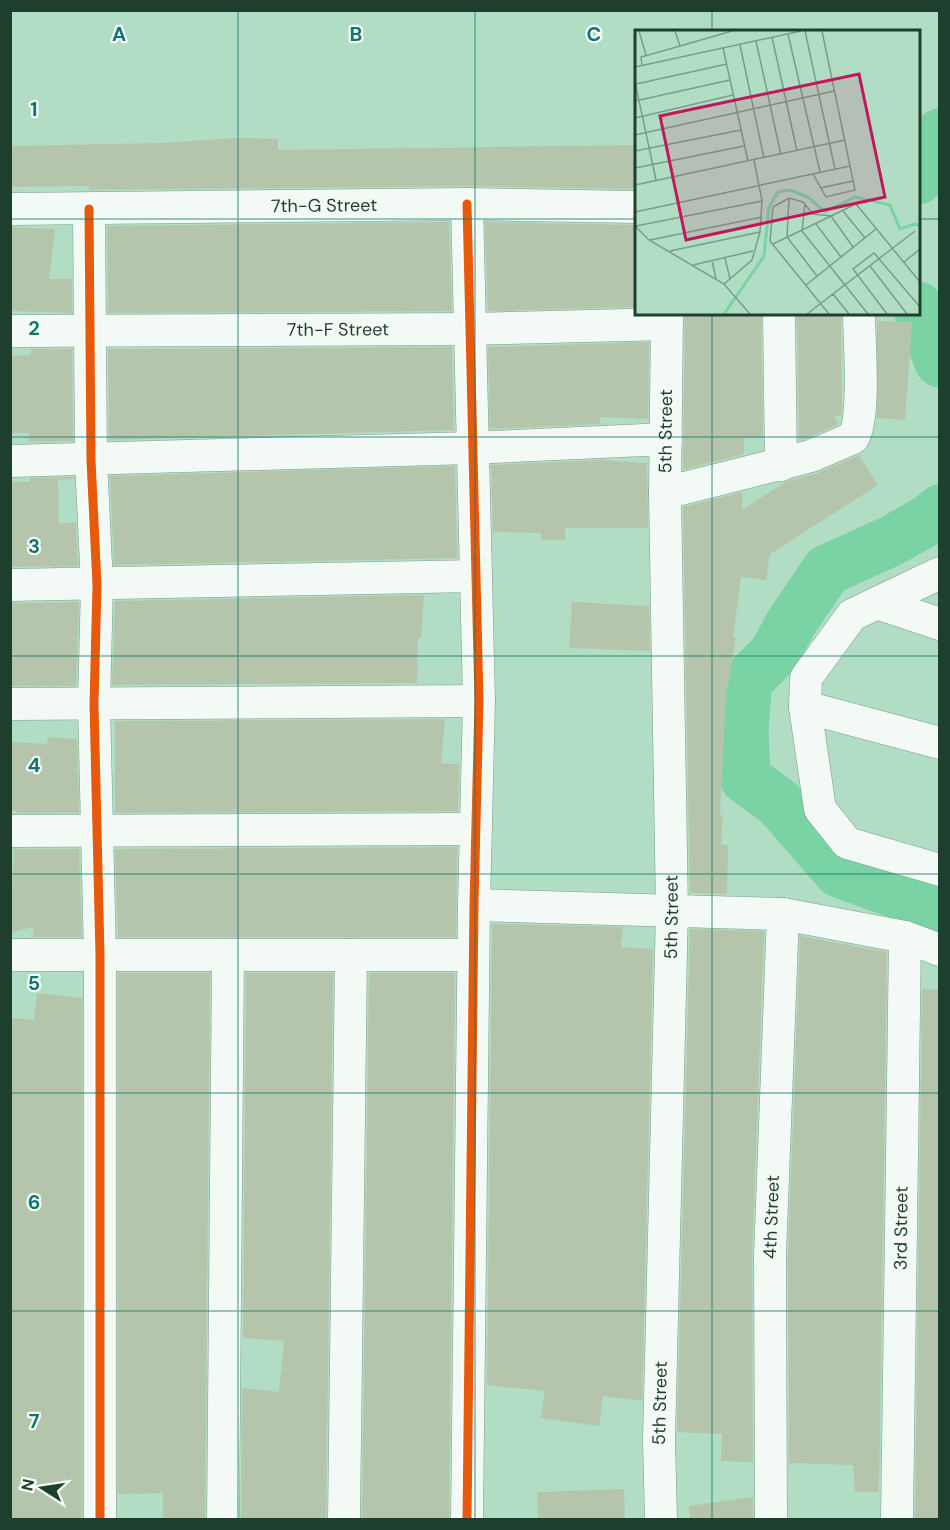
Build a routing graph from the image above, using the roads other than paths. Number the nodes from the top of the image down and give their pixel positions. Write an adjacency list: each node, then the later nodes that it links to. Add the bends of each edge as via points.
1 (467, 204): 2 (street, 7th-G Street); 4 (street, 7th-G Street); 8 (street)
2 (635, 207)
3 (10, 209): 4 (street, 7th-G Street)
4 (90, 209): 10 (street)
5 (779, 315): 15 (street)
6 (859, 315): 15 (street, via 856,434 811,456)
7 (667, 319): 8 (street, 7th-F Street); 11 (street, 5th Street)
8 (469, 329): 10 (street, 7th-F Street); 12 (street)
9 (10, 331): 10 (street, 7th-F Street)
10 (89, 331): 13 (street)
11 (666, 439): 12 (street); 16 (street, 5th Street)
12 (471, 448): 13 (street); 18 (street)
13 (91, 460): 14 (street); 20 (street)
14 (10, 461)
15 (781, 465): 16 (street)
16 (665, 493): 33 (street, 5th Street)
17 (939, 573): 21 (street)
18 (476, 576): 20 (street); 23 (street)
19 (10, 585): 20 (street)
20 (97, 585): 25 (street)
21 (877, 603): 22 (street); 26 (street, via 852,615 806,678)
22 (939, 624)
23 (479, 701): 25 (street); 28 (street)
24 (10, 704): 25 (street)
25 (94, 704): 30 (street)
26 (805, 707): 27 (street); 31 (street, via 820,810 847,843)
27 (939, 744)
28 (476, 830): 30 (street); 32 (street)
29 (10, 831): 30 (street)
30 (98, 831): 38 (street)
31 (939, 870)
32 (474, 905): 33 (street); 40 (street)
33 (672, 911): 34 (street); 46 (street, 5th Street, via 659,1440)
34 (783, 914): 35 (street); 47 (street, 4th Street, via 770,1256)
35 (905, 937): 36 (street); 48 (street, 3rd Street)
36 (939, 950)
37 (10, 955): 38 (street)
38 (100, 955): 41 (street); 42 (street)
39 (351, 955): 40 (street); 41 (street); 44 (street)
40 (474, 955): 45 (street)
41 (228, 957): 43 (street)
42 (100, 1520)
43 (223, 1520)
44 (344, 1520)
45 (467, 1520)
46 (661, 1520)
47 (771, 1520)
48 (897, 1520)

